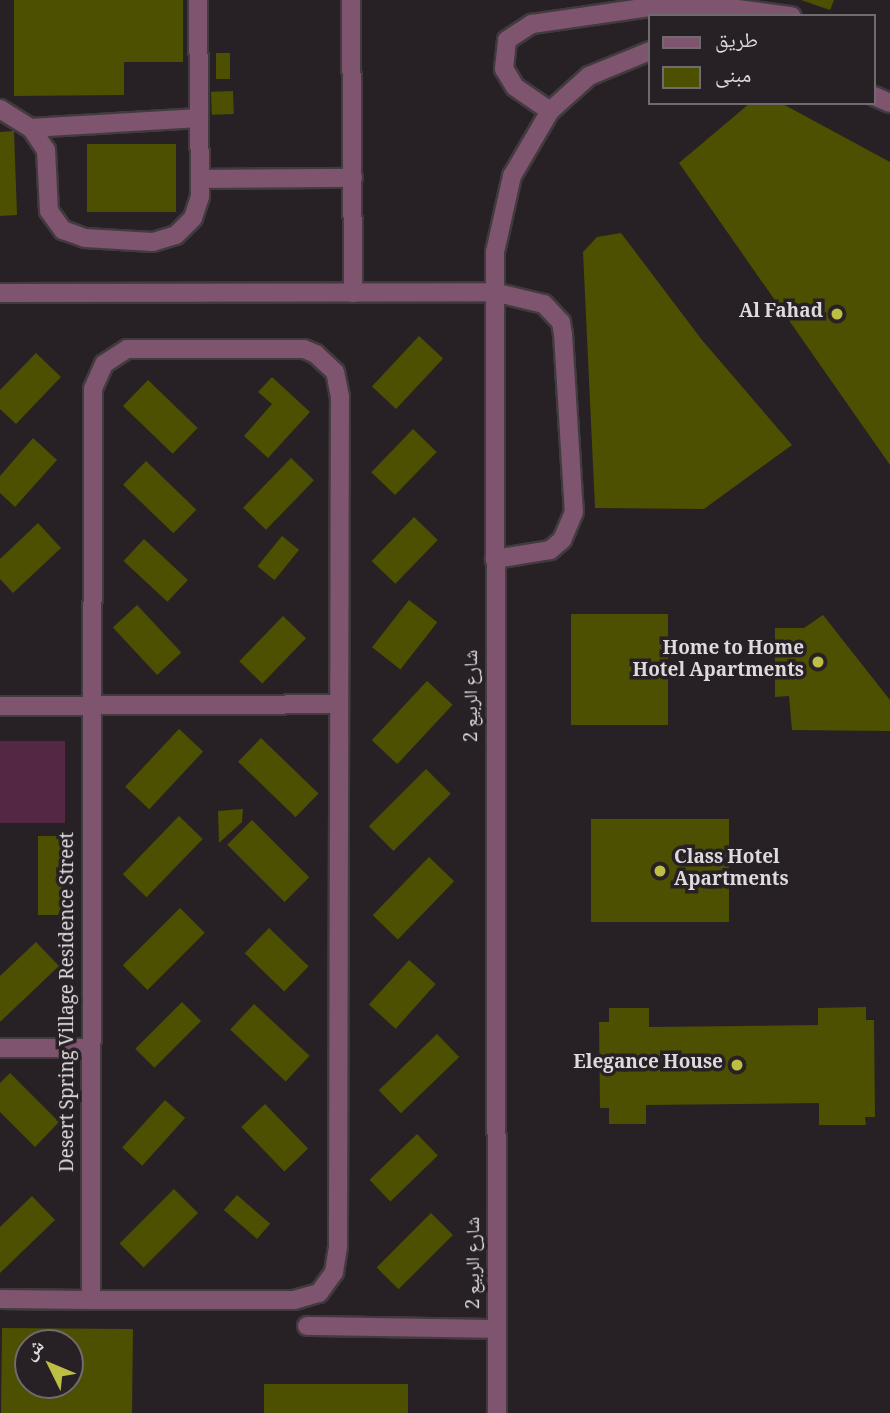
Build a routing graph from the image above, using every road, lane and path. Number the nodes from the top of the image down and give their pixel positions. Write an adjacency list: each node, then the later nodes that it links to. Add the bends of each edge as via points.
1 (198, 0): 7 (street)
2 (351, 0): 9 (street)
3 (775, 14): 6 (street, via 650,7 532,24 507,40 504,69 515,87)
4 (648, 52): 6 (street, شارع الربيع 2, via 589,76)
5 (0, 109): 8 (street)
6 (550, 111): 11 (street, شارع الربيع 2, via 512,176 500,214)
7 (199, 118): 8 (street); 10 (street)
8 (31, 128): 10 (street, via 46,150 49,211 54,222 73,236 153,242 176,235 198,207)
9 (353, 178): 10 (street); 13 (street)
10 (200, 179)
11 (494, 292): 13 (street); 14 (street, شارع الربيع 2); 14 (street, via 544,304 561,322 574,512 562,540 550,550)
12 (0, 293): 13 (street)
13 (353, 293)
14 (495, 559): 23 (street, شارع الربيع 2)
15 (339, 704): 16 (street); 16 (street, Desert Spring Village Residence Street, via 340,397 335,372 317,354 304,349 141,347 127,349 104,363 93,389); 21 (street, Desert Spring Village Residence Street, via 338,1246 328,1284 319,1293 294,1300)
16 (92, 705): 17 (street); 19 (street, Desert Spring Village Residence Street)
17 (0, 706)
18 (0, 1048): 19 (street)
19 (91, 1048): 21 (street, Desert Spring Village Residence Street)
20 (0, 1299): 21 (street)
21 (91, 1300)
22 (307, 1326): 23 (street)
23 (497, 1329): 24 (street, شارع الربيع 2)
24 (497, 1413)

